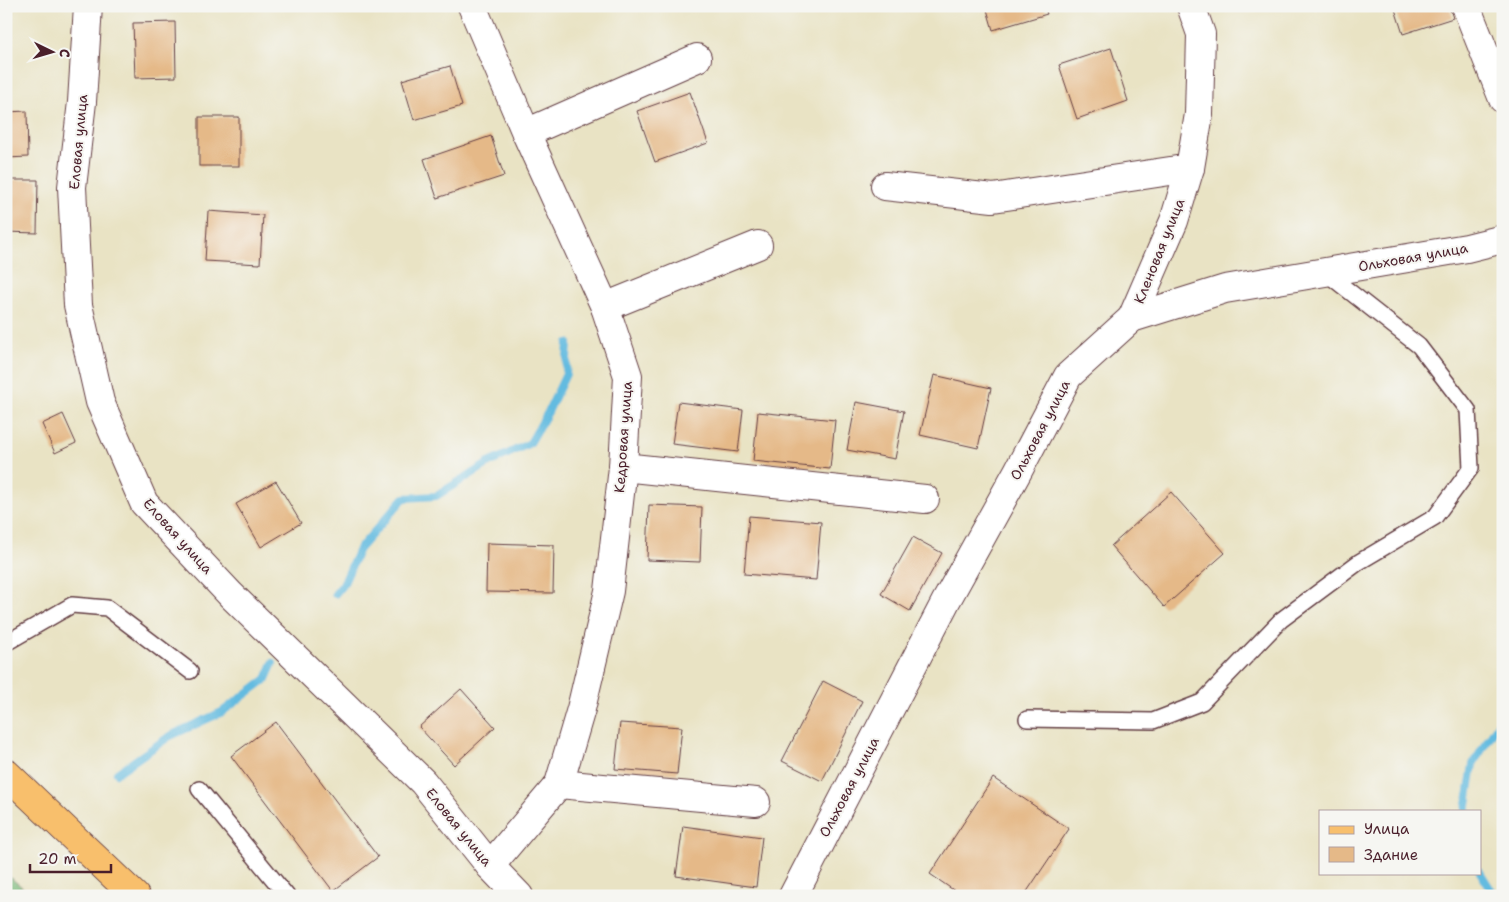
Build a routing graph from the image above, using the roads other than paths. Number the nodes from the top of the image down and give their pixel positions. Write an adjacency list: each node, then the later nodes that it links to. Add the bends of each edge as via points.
1 (88, 6): 24 (street, Еловая улица, via 72,187 78,305 100,402 144,503 231,595 423,782)
2 (472, 6): 7 (street, Кедровая улица)
3 (1191, 6): 8 (street, Кленовая улица, via 1201,34 1199,114)
4 (1466, 6): 6 (street)
5 (697, 58): 7 (street)
6 (1503, 99)
7 (526, 133): 13 (street, Кедровая улица)
8 (1190, 168): 9 (street, via 993,198); 14 (street, Кленовая улица, via 1174,221)
9 (885, 186)
10 (1503, 239): 12 (street, Ольховая улица)
11 (758, 245): 13 (street)
12 (1326, 272): 14 (street, Ольховая улица, via 1225,289); 19 (lane, via 1419,346 1468,410 1471,468 1435,517 1359,562 1281,620 1202,702 1153,722)
13 (605, 308): 15 (street, Кедровая улица, via 628,376)
14 (1132, 318): 28 (street, Ольховая улица, via 1068,376)
15 (623, 466): 16 (street); 21 (street, Кедровая улица, via 609,592)
16 (925, 499)
17 (6, 642): 18 (lane, via 72,605 106,608)
18 (190, 671)
19 (1027, 719)
20 (6, 773): 25 (main road)
21 (559, 784): 23 (street); 24 (street, Кедровая улица)
22 (199, 789): 26 (lane)
23 (756, 802)
24 (490, 866): 27 (street, Еловая улица)
25 (135, 896)
26 (287, 896)
27 (519, 896)
28 (793, 896)

